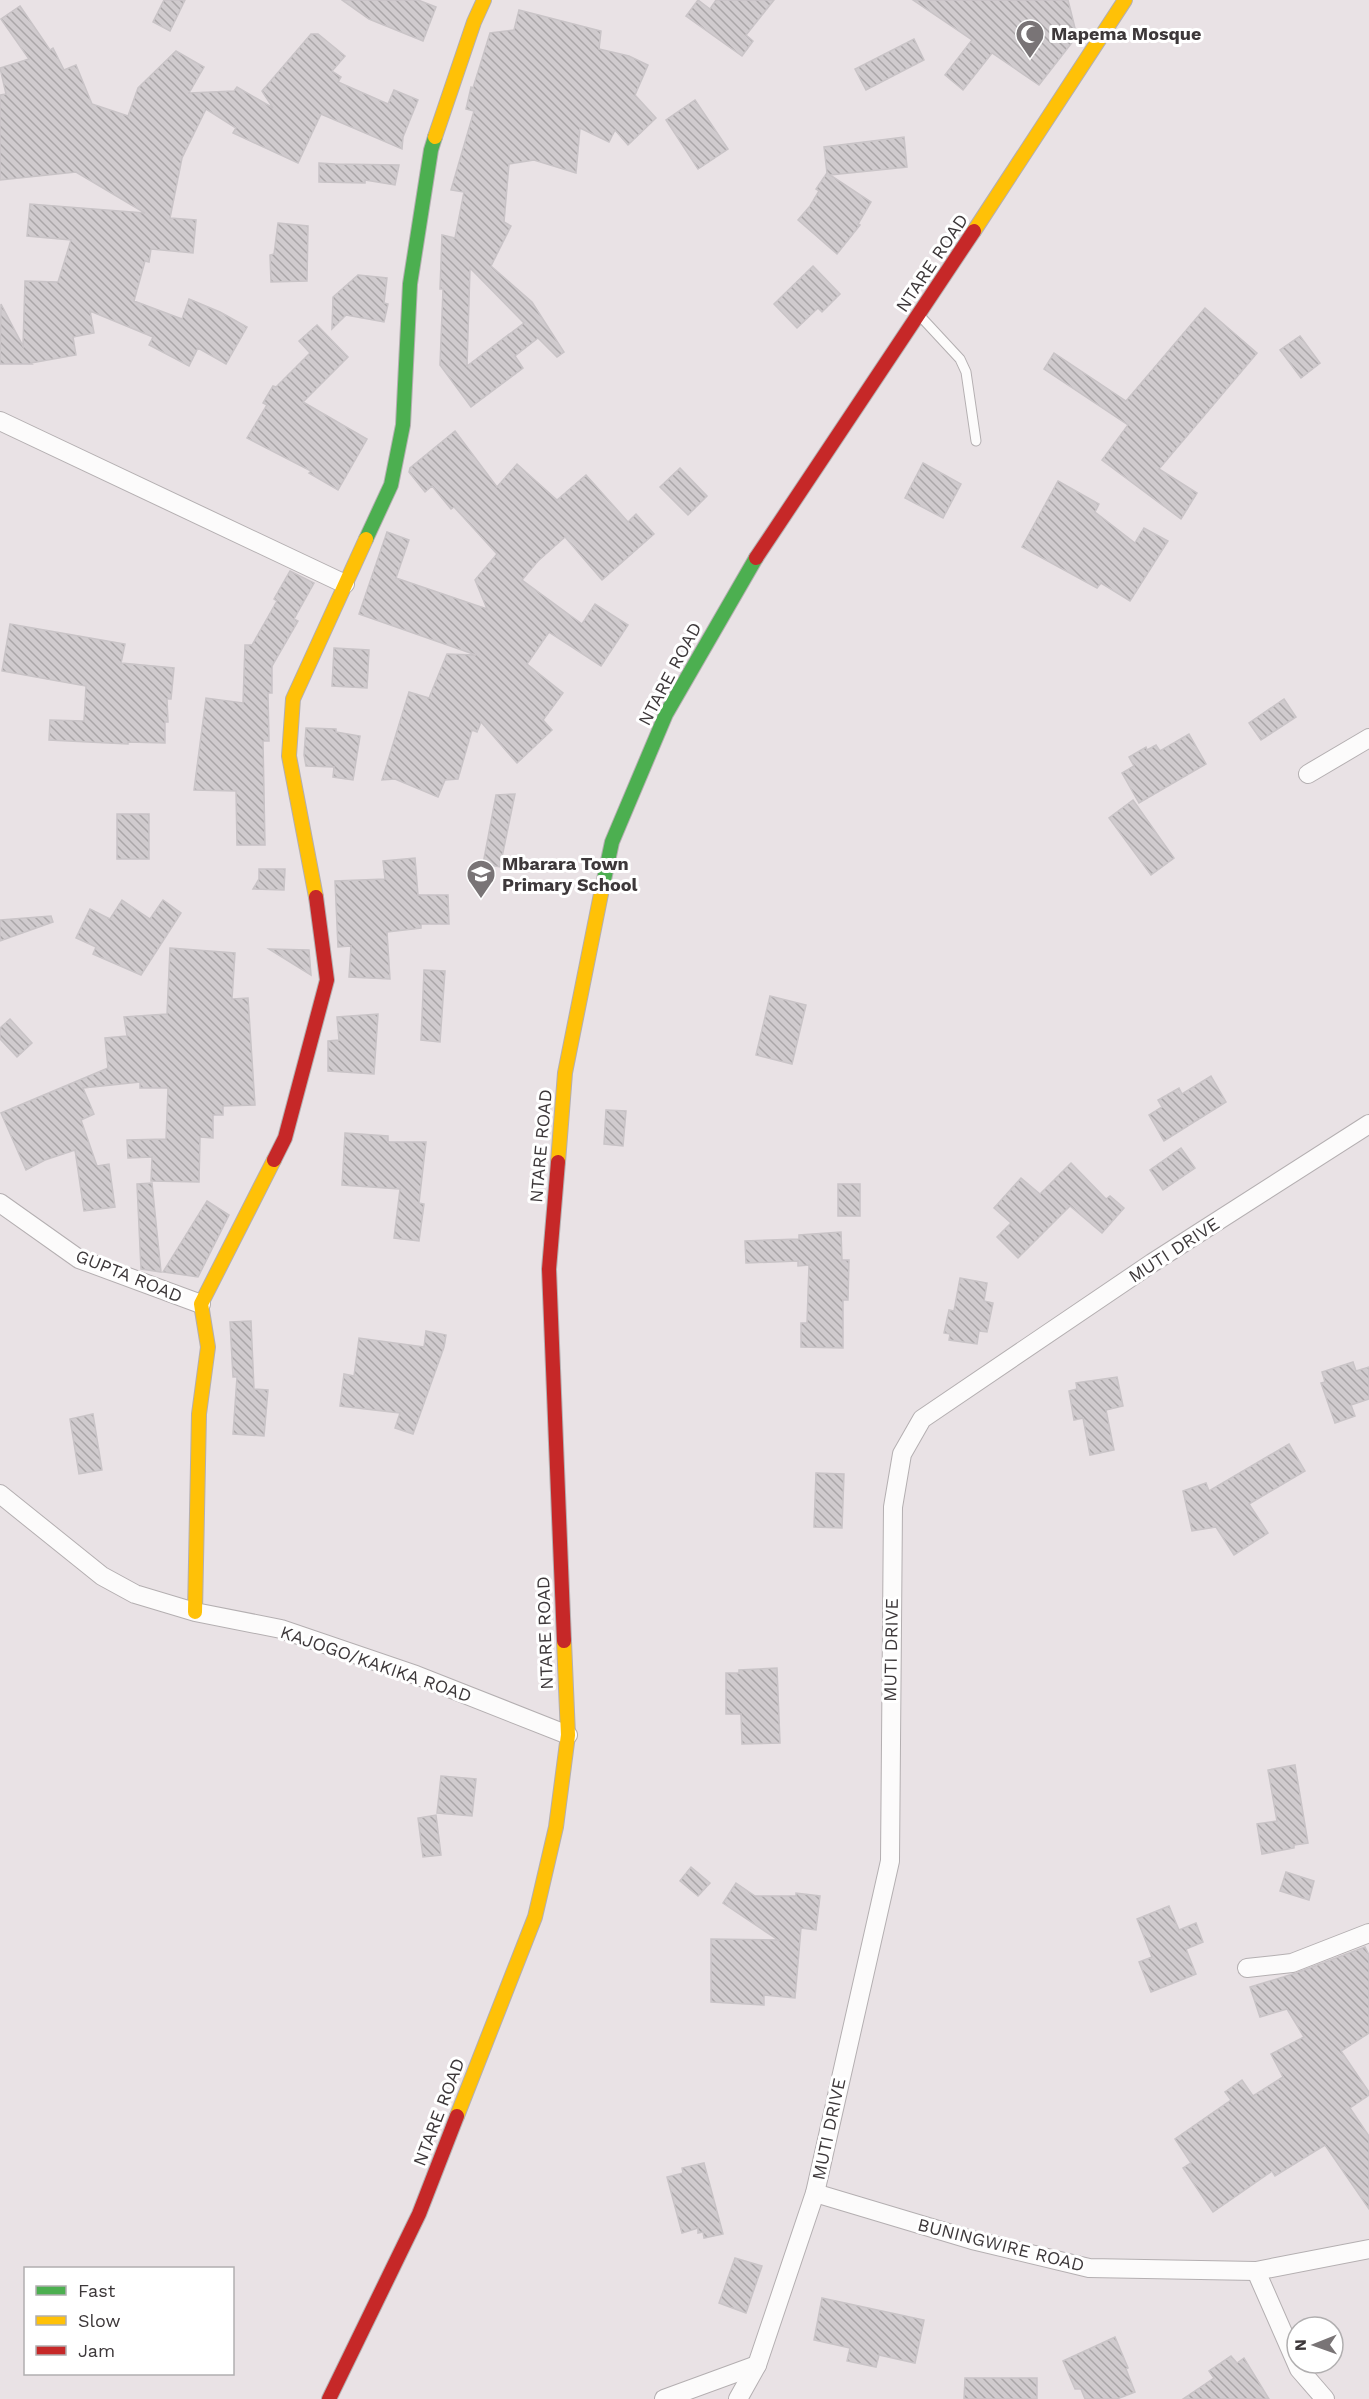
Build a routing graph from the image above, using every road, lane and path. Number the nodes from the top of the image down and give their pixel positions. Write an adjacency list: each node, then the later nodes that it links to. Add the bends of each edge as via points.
1 (484, 0): 6 (main road, via 431,150 410,284 403,425 391,485)
2 (1125, 0): 3 (main road, NTARE ROAD)
3 (919, 315): 5 (lane, via 960,359 966,372); 14 (main road, NTARE ROAD, via 745,574 666,714 612,843 565,1073 549,1269)
4 (0, 421): 6 (street)
5 (976, 441)
6 (345, 584): 11 (main road, via 293,699 289,756 320,918 327,980 285,1138)
7 (1369, 738): 8 (street)
8 (1308, 774)
9 (1369, 1124): 17 (street, MUTI DRIVE, via 1152,1263 922,1419 902,1454 893,1507 890,1861)
10 (0, 1203): 11 (street, GUPTA ROAD, via 79,1258)
11 (201, 1304): 13 (main road, via 208,1347 199,1414)
12 (0, 1494): 13 (street, KAJOGO/KAKIKA ROAD, via 102,1576 135,1594)
13 (195, 1612): 14 (street, KAJOGO/KAKIKA ROAD, via 281,1629)
14 (568, 1735): 21 (main road, NTARE ROAD, via 556,1827 535,1917 419,2214)
15 (1369, 1933): 16 (street, via 1292,1963)
16 (1247, 1968)
17 (815, 2193): 19 (street, BUNINGWIRE ROAD, via 972,2240 1089,2268); 20 (street, MUTI DRIVE)
18 (1369, 2249): 19 (street, BUNINGWIRE ROAD)
19 (1256, 2271): 24 (street, via 1299,2369)
20 (758, 2365): 22 (street); 23 (street, MUTI DRIVE)
21 (329, 2399)
22 (664, 2399)
23 (738, 2399)
24 (1325, 2399)

